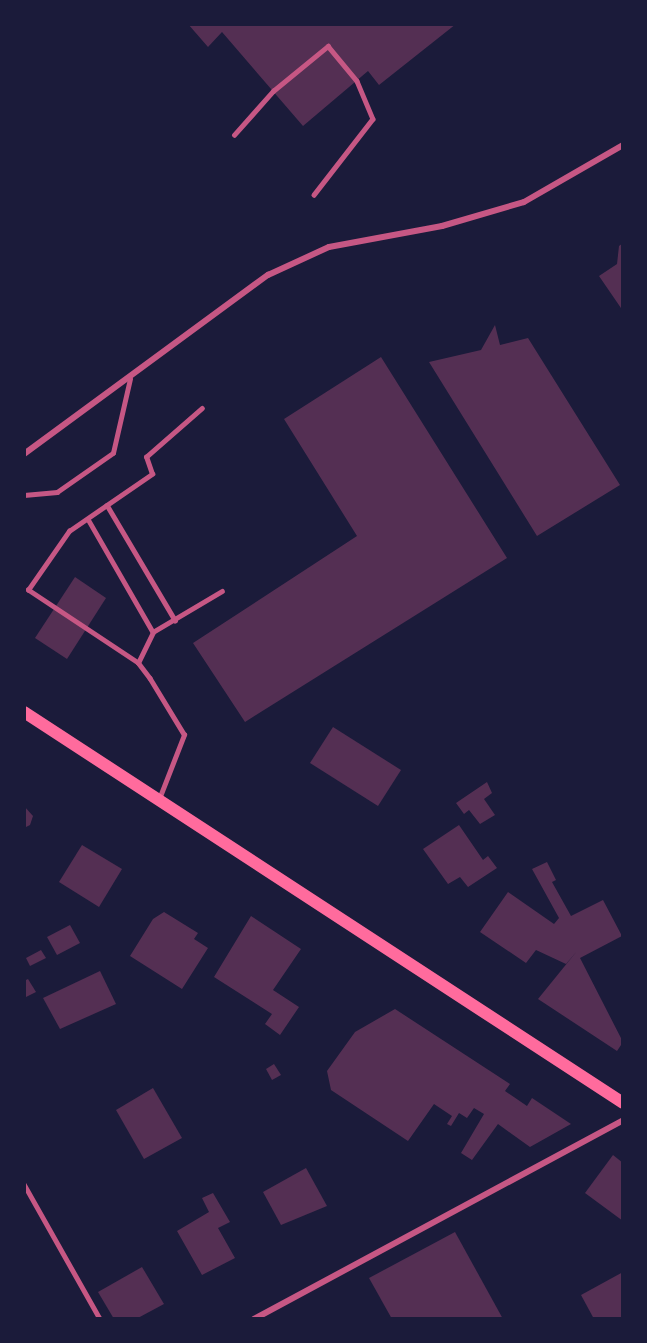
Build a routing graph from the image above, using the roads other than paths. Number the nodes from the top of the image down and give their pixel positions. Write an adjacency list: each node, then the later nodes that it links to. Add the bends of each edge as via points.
1 (234, 135): 3 (lane, via 273,91 328,46 357,81 373,119)
2 (623, 145): 4 (street, via 524,202 442,226 329,247 268,275)
3 (314, 195)
4 (130, 379): 6 (street); 7 (lane, via 113,453 57,492)
5 (202, 408): 8 (lane, via 146,457 152,474)
6 (24, 454)
7 (24, 495)
8 (107, 505): 9 (lane); 11 (lane)
9 (88, 519): 12 (lane); 13 (lane, via 69,531 28,590)
10 (222, 591): 11 (lane)
11 (175, 620): 12 (lane)
12 (153, 632): 13 (lane)
13 (138, 663): 15 (lane, via 184,735)
14 (24, 712): 15 (main road)
15 (159, 800): 16 (main road)
16 (623, 1103)
17 (623, 1119): 20 (street)
18 (24, 1185): 19 (lane)
19 (100, 1319)
20 (254, 1319)

